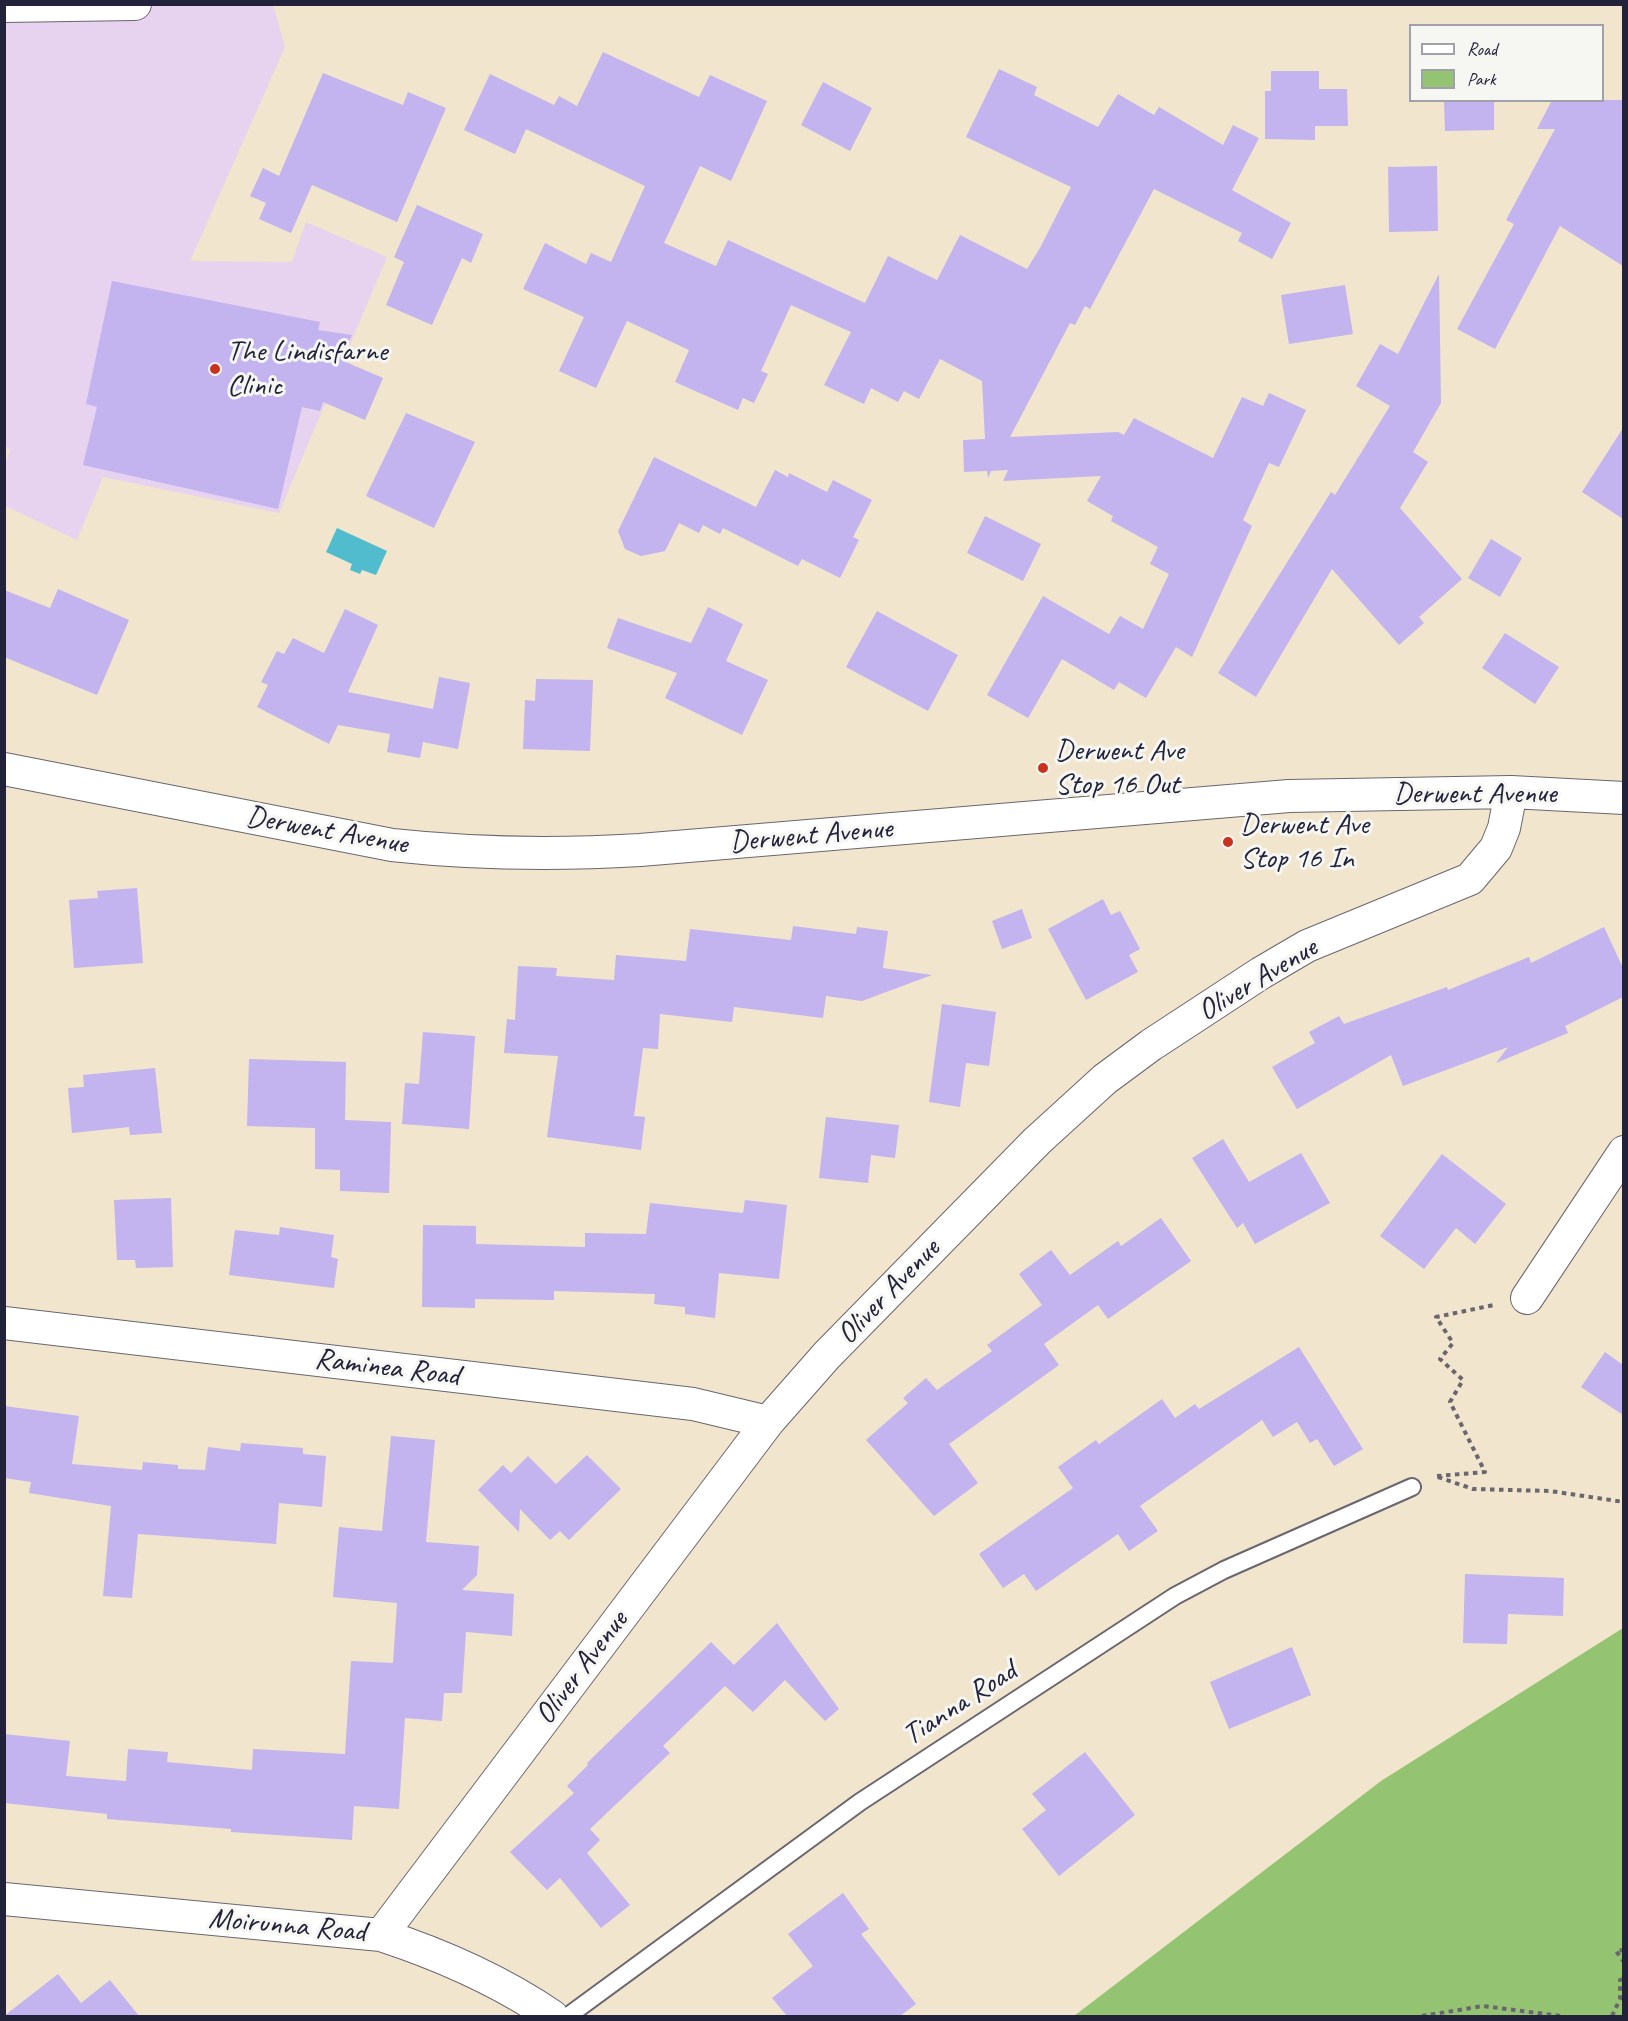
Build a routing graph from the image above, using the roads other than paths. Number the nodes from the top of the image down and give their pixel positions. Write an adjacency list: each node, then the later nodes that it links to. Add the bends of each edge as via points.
1 (135, 4): 2 (street)
2 (4, 6)
3 (4, 769): 4 (street, Derwent Avenue, via 392,845 525,854 640,850 1289,796)
4 (1511, 792): 5 (street, Derwent Avenue); 9 (street, Oliver Avenue, via 1496,848 1470,879 1307,946 1151,1045 1105,1079 1037,1141 827,1355)
5 (1623, 798)
6 (1623, 1152): 7 (street)
7 (1527, 1298)
8 (4, 1323): 9 (street, Raminea Road, via 693,1404)
9 (768, 1422): 12 (street, Oliver Avenue)
10 (1412, 1487): 14 (lane, Tianna Road, via 1224,1570 1175,1596 860,1802)
11 (4, 1899): 12 (street, Moirunna Road)
12 (381, 1935): 13 (street, Moirunna Road, via 464,1966 513,1990)
13 (552, 2016)
14 (568, 2016)

